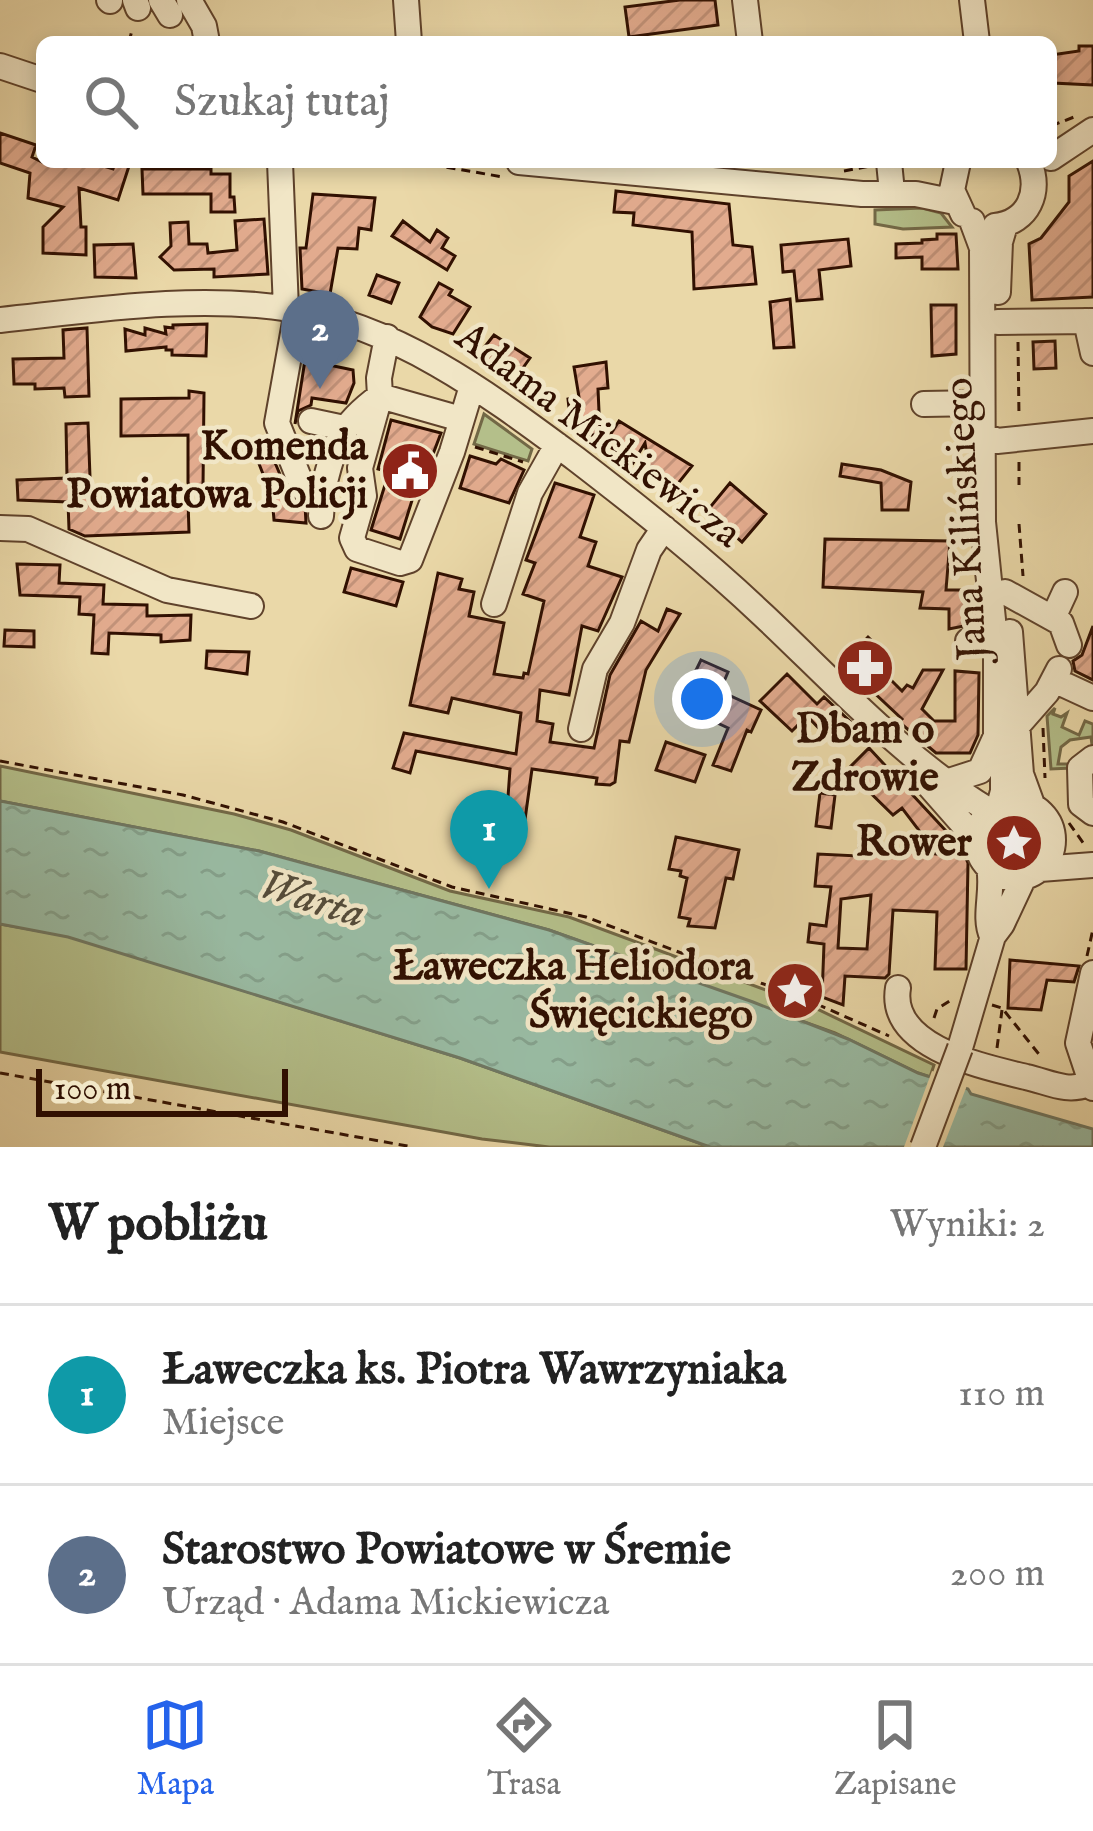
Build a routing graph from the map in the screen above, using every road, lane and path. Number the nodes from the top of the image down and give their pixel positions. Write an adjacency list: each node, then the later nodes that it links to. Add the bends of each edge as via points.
1 (406, 0): 7 (street)
2 (745, 0): 8 (street)
3 (972, 0): 9 (street)
4 (141, 6): 5 (path); 6 (street, via 200,16)
5 (131, 36)
6 (205, 36)
7 (409, 36)
8 (749, 36)
9 (976, 36)
10 (0, 66): 11 (street)
11 (36, 78)
12 (1093, 127): 13 (street); 14 (street)
13 (1057, 135)
14 (1057, 153)
15 (280, 168): 25 (street)
16 (642, 168): 21 (street)
17 (946, 168): 20 (street, via 926,177)
18 (956, 168): 23 (street, Jana Kilińskiego, via 951,183)
19 (1039, 168): 24 (street, via 1028,208)
20 (890, 172): 22 (street)
21 (764, 174): 22 (street)
22 (838, 190): 23 (street, via 916,194)
23 (963, 211): 24 (street, via 988,226); 33 (street, Jana Kilińskiego, via 982,248)
24 (1005, 225): 28 (street, Jana Kilińskiego)
25 (291, 309): 26 (street, Adama Mickiewicza, via 171,306); 29 (street, Adama Mickiewicza); 37 (street, via 278,428 301,485 322,504)
26 (0, 320)
27 (1089, 321): 28 (street); 30 (street)
28 (998, 322): 39 (street, Jana Kilińskiego)
29 (387, 337): 31 (street, Adama Mickiewicza); 32 (street)
30 (1093, 353)
31 (472, 386): 35 (street); 40 (street, Adama Mickiewicza)
32 (380, 396): 35 (street); 35 (street, via 352,541 400,563 412,556); 37 (street)
33 (981, 403): 34 (street); 39 (street, Jana Kilińskiego)
34 (924, 404)
35 (460, 419)
36 (311, 421): 37 (street)
37 (344, 428)
38 (1093, 431): 39 (street)
39 (989, 438): 45 (street, Jana Kilińskiego); 50 (street, Jana Kilińskiego, via 983,521)
40 (557, 445): 44 (street, Adama Mickiewicza); 47 (street, via 530,493)
41 (471, 446): 42 (path)
42 (528, 464)
43 (0, 528): 48 (street, via 37,532 167,590)
44 (664, 528): 54 (street, via 595,668); 55 (street, Adama Mickiewicza)
45 (1005, 592): 49 (street); 56 (street, Jana Kilińskiego)
46 (1065, 592): 49 (street)
47 (494, 604)
48 (250, 606)
49 (1053, 618): 52 (street, via 1064,627)
50 (995, 639): 51 (street); 56 (street, Jana Kilińskiego)
51 (968, 641)
52 (1061, 664): 53 (street); 56 (street)
53 (1093, 698)
54 (580, 729)
55 (883, 730): 59 (street, Adama Mickiewicza); 64 (street, Adama Mickiewicza)
56 (1007, 731): 59 (street, via 980,771); 60 (street, Jana Kilińskiego); 61 (street, Jana Kilińskiego)
57 (1093, 758): 62 (street, via 1080,768 1081,804)
58 (0, 761): 75 (path, via 283,822 452,887 600,922)
59 (949, 781): 61 (street, Adama Mickiewicza)
60 (1033, 807): 61 (street); 63 (street)
61 (994, 808): 64 (street)
62 (1093, 813)
63 (1053, 838): 66 (street); 68 (street)
64 (977, 840): 67 (street)
65 (1093, 844): 66 (path)
66 (1090, 854): 68 (street)
67 (989, 868): 68 (street, via 1012,878); 69 (street)
68 (1032, 873): 69 (street)
69 (993, 936): 80 (street, bridge)
70 (1093, 973): 78 (street, via 1078,1036)
71 (898, 988): 78 (street, via 903,1016 941,1052 1070,1090)
72 (955, 998): 74 (path)
73 (994, 1006): 76 (path, via 1004,1018)
74 (934, 1016)
75 (895, 1039)
76 (999, 1041)
77 (0, 1072): 79 (path)
78 (1091, 1086)
79 (413, 1147)
80 (923, 1147)

